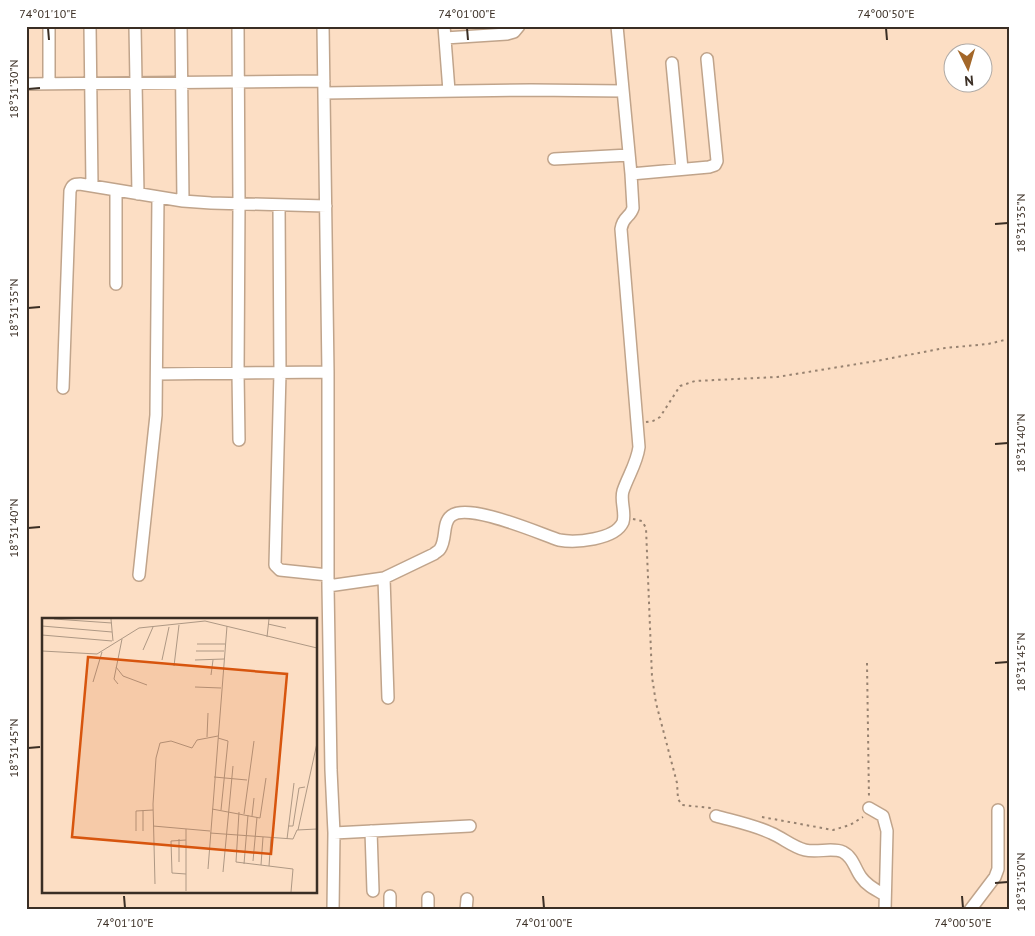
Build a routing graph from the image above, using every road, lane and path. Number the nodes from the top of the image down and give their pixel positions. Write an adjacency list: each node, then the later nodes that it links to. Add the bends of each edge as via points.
1 (49, 26): 18 (street)
2 (90, 26): 19 (street)
3 (135, 26): 15 (street)
4 (181, 26): 16 (street)
5 (238, 26): 14 (street)
6 (323, 26): 13 (street)
7 (519, 26): 9 (street, via 507,34)
8 (616, 26): 21 (street)
9 (482, 31): 10 (street)
10 (444, 32): 20 (street)
11 (707, 59): 25 (street, via 717,161 709,167)
12 (672, 63): 25 (street)
13 (324, 81): 14 (street); 22 (street)
14 (238, 82): 16 (street); 32 (street)
15 (135, 83): 16 (street); 19 (street); 29 (street)
16 (182, 83): 31 (street)
17 (26, 84): 18 (street)
18 (50, 84): 19 (street)
19 (91, 84): 27 (street)
20 (449, 91): 21 (street); 22 (street)
21 (623, 91): 23 (street)
22 (324, 94): 34 (street)
23 (629, 155): 24 (street); 26 (street)
24 (554, 159)
25 (682, 170): 26 (street)
26 (631, 174): 42 (street, via 633,208 622,222 621,229)
27 (92, 186): 28 (street); 41 (street, via 76,184 70,191)
28 (116, 190): 29 (street); 35 (street)
29 (138, 194): 30 (street)
30 (158, 197): 31 (street); 40 (street)
31 (183, 201): 32 (street)
32 (239, 203): 33 (street); 38 (street)
33 (278, 205): 34 (street); 39 (street)
34 (326, 206): 37 (street)
35 (116, 284)
36 (1009, 339): 42 (path, via 777,377 695,381 680,386 660,417)
37 (328, 372): 39 (street); 47 (street)
38 (238, 373): 39 (street); 40 (street); 43 (street)
39 (280, 373): 47 (street, via 275,565 280,570)
40 (157, 374): 45 (street, via 156,425)
41 (63, 388)
42 (637, 423): 44 (street, via 638,451 623,491)
43 (239, 440)
44 (624, 516): 46 (street, via 620,526 609,534 582,541 566,541 492,516 456,514 447,521 442,544 434,554); 52 (path, via 642,521 646,528 652,677 677,782 678,799 682,805)
45 (138, 575)
46 (384, 578): 47 (street); 49 (street)
47 (328, 580): 56 (street)
48 (867, 663): 50 (path)
49 (388, 698)
50 (869, 808): 53 (path, via 864,816 850,825 833,830); 58 (street, via 883,816 886,824)
51 (998, 810): 65 (street, via 998,869 995,878)
52 (714, 812): 58 (street, via 769,832 804,850 845,853 866,883)
53 (760, 817)
54 (470, 826): 55 (street)
55 (371, 831): 56 (street); 57 (street)
56 (334, 833): 61 (street)
57 (374, 891)
58 (885, 895): 64 (street)
59 (390, 896): 62 (street)
60 (428, 898): 63 (street)
61 (333, 910)
62 (390, 910)
63 (428, 910)
64 (884, 910)
65 (970, 910)

